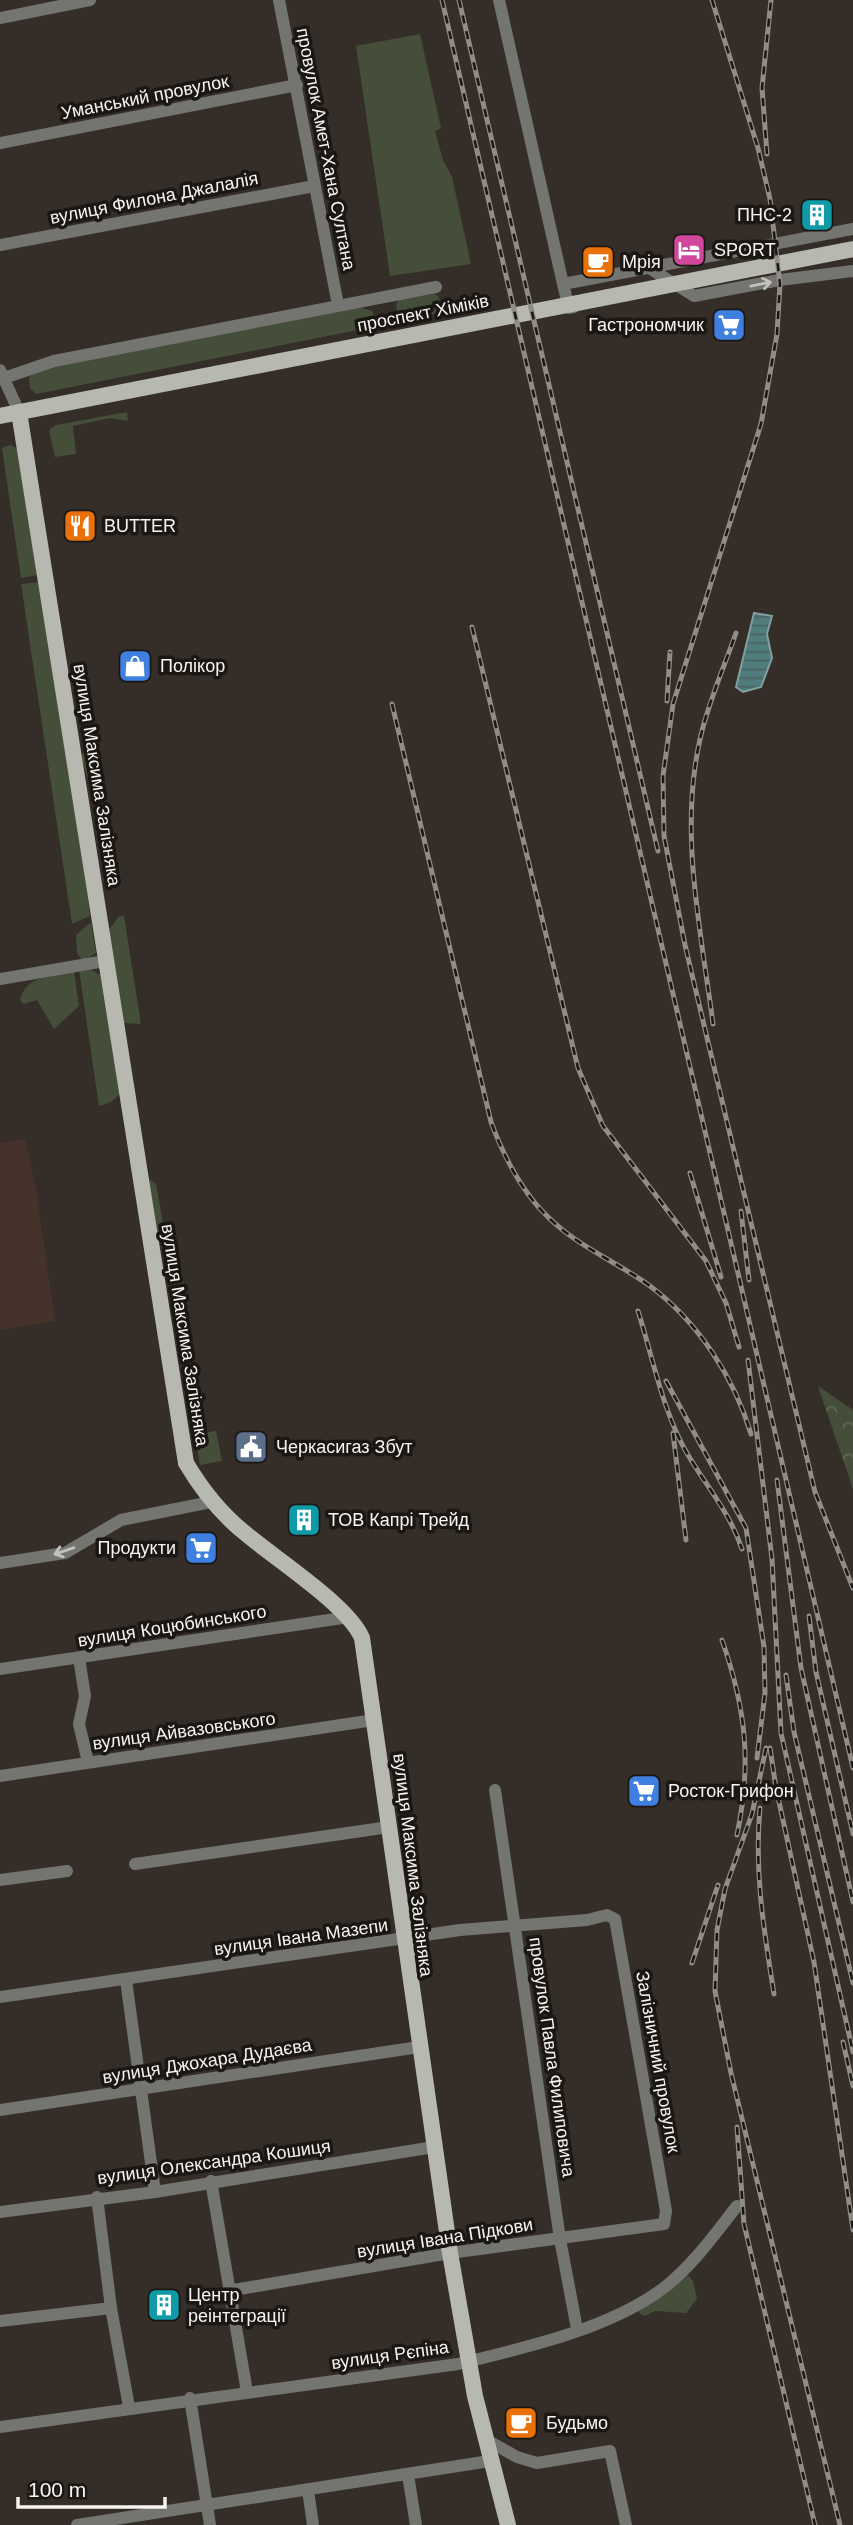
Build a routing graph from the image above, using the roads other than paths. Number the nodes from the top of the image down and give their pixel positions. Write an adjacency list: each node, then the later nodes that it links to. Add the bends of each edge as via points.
1 (90, 0): 4 (street)
2 (279, 0): 5 (street, провулок Амет-Хана Султана)
3 (499, 0): 14 (street)
4 (0, 18)
5 (297, 85): 6 (street, Уманський провулок); 7 (street, провулок Амет-Хана Султана)
6 (0, 143)
7 (314, 186): 9 (street, вулиця Филона Джалалія); 18 (street, провулок Амет-Хана Султана)
8 (853, 229): 11 (street)
9 (0, 245)
10 (853, 249): 20 (main road, проспект Хіміків)
11 (649, 268): 13 (street); 16 (street)
12 (853, 271): 16 (street, one-way to 12, via 694,296)
13 (595, 278): 14 (street); 17 (street)
14 (562, 284): 17 (street, via 569,308)
15 (436, 287): 18 (street, проспект Хіміків)
16 (679, 287): 17 (street)
17 (603, 301)
18 (338, 305): 19 (street, проспект Хіміків)
19 (2, 374): 20 (street, вулиця Максима Залізняка)
20 (19, 412): 21 (main road, проспект Хіміків); 22 (main road, вулиця Максима Залізняка)
21 (0, 416)
22 (106, 961): 23 (street); 24 (main road, вулиця Максима Залізняка, via 179,1433 186,1463)
23 (0, 979)
24 (211, 1502): 25 (street, one-way to 25, via 121,1520 65,1553); 26 (main road, вулиця Максима Залізняка)
25 (0, 1563)
26 (349, 1617): 27 (street, вулиця Коцюбинського); 29 (main road, вулиця Максима Залізняка, via 362,1638)
27 (79, 1658): 28 (street, вулиця Коцюбинського); 30 (street, via 85,1696 79,1724)
28 (0, 1669)
29 (374, 1720): 30 (street, вулиця Айвазовського); 33 (main road, вулиця Максима Залізняка)
30 (88, 1762): 31 (street, вулиця Айвазовського)
31 (0, 1776)
32 (495, 1790): 38 (street, провулок Павла Филиповича)
33 (389, 1827): 34 (street); 39 (main road, вулиця Максима Залізняка)
34 (135, 1864)
35 (67, 1871): 36 (street)
36 (0, 1880)
37 (607, 1915): 38 (street, вулиця Івана Мазепи); 51 (street, Залізничний провулок, via 615,1919)
38 (516, 1926): 39 (street, вулиця Івана Мазепи); 52 (street, провулок Павла Филиповича)
39 (403, 1941): 40 (street, вулиця Івана Мазепи); 42 (main road, вулиця Максима Залізняка)
40 (126, 1980): 41 (street, вулиця Івана Мазепи); 43 (street)
41 (0, 1997)
42 (419, 2047): 43 (street, вулиця Джохара Дудаєва); 45 (main road, вулиця Максима Залізняка)
43 (141, 2087): 44 (street, вулиця Джохара Дудаєва); 47 (street)
44 (0, 2110)
45 (434, 2147): 46 (street, вулиця Олександра Кошиця); 53 (main road, вулиця Максима Залізняка)
46 (211, 2181): 47 (street, вулиця Олександра Кошиця); 54 (street)
47 (155, 2192): 48 (street, вулиця Олександра Кошиця)
48 (97, 2197): 50 (street, вулиця Олександра Кошиця); 55 (street)
49 (737, 2206): 57 (street, вулиця Рєпіна, via 664,2288)
50 (0, 2212)
51 (665, 2221): 52 (street, вулиця Івана Підкови)
52 (560, 2239): 53 (street, вулиця Івана Підкови); 57 (street, провулок Павла Филиповича)
53 (450, 2253): 54 (street, вулиця Івана Підкови); 58 (main road, вулиця Максима Залізняка)
54 (228, 2291): 59 (street)
55 (111, 2308): 56 (street); 61 (street)
56 (0, 2321)
57 (577, 2329): 58 (street, вулиця Рєпіна)
58 (468, 2361): 59 (street, вулиця Рєпіна); 63 (main road, вулиця Максима Залізняка)
59 (247, 2392): 60 (street, вулиця Рєпіна)
60 (190, 2398): 61 (street, вулиця Рєпіна); 67 (street)
61 (129, 2407): 62 (street, вулиця Рєпіна)
62 (0, 2427)
63 (485, 2439): 64 (main road, вулиця Максима Залізняка); 74 (street, via 537,2463 610,2451)
64 (490, 2461): 65 (street); 73 (main road, вулиця Максима Залізняка)
65 (408, 2475): 66 (street); 72 (street)
66 (308, 2490): 67 (street); 71 (street)
67 (207, 2504): 68 (street); 70 (street)
68 (105, 2523): 69 (street)
69 (77, 2525)
70 (210, 2525)
71 (313, 2525)
72 (416, 2525)
73 (509, 2525)
74 (626, 2525)

